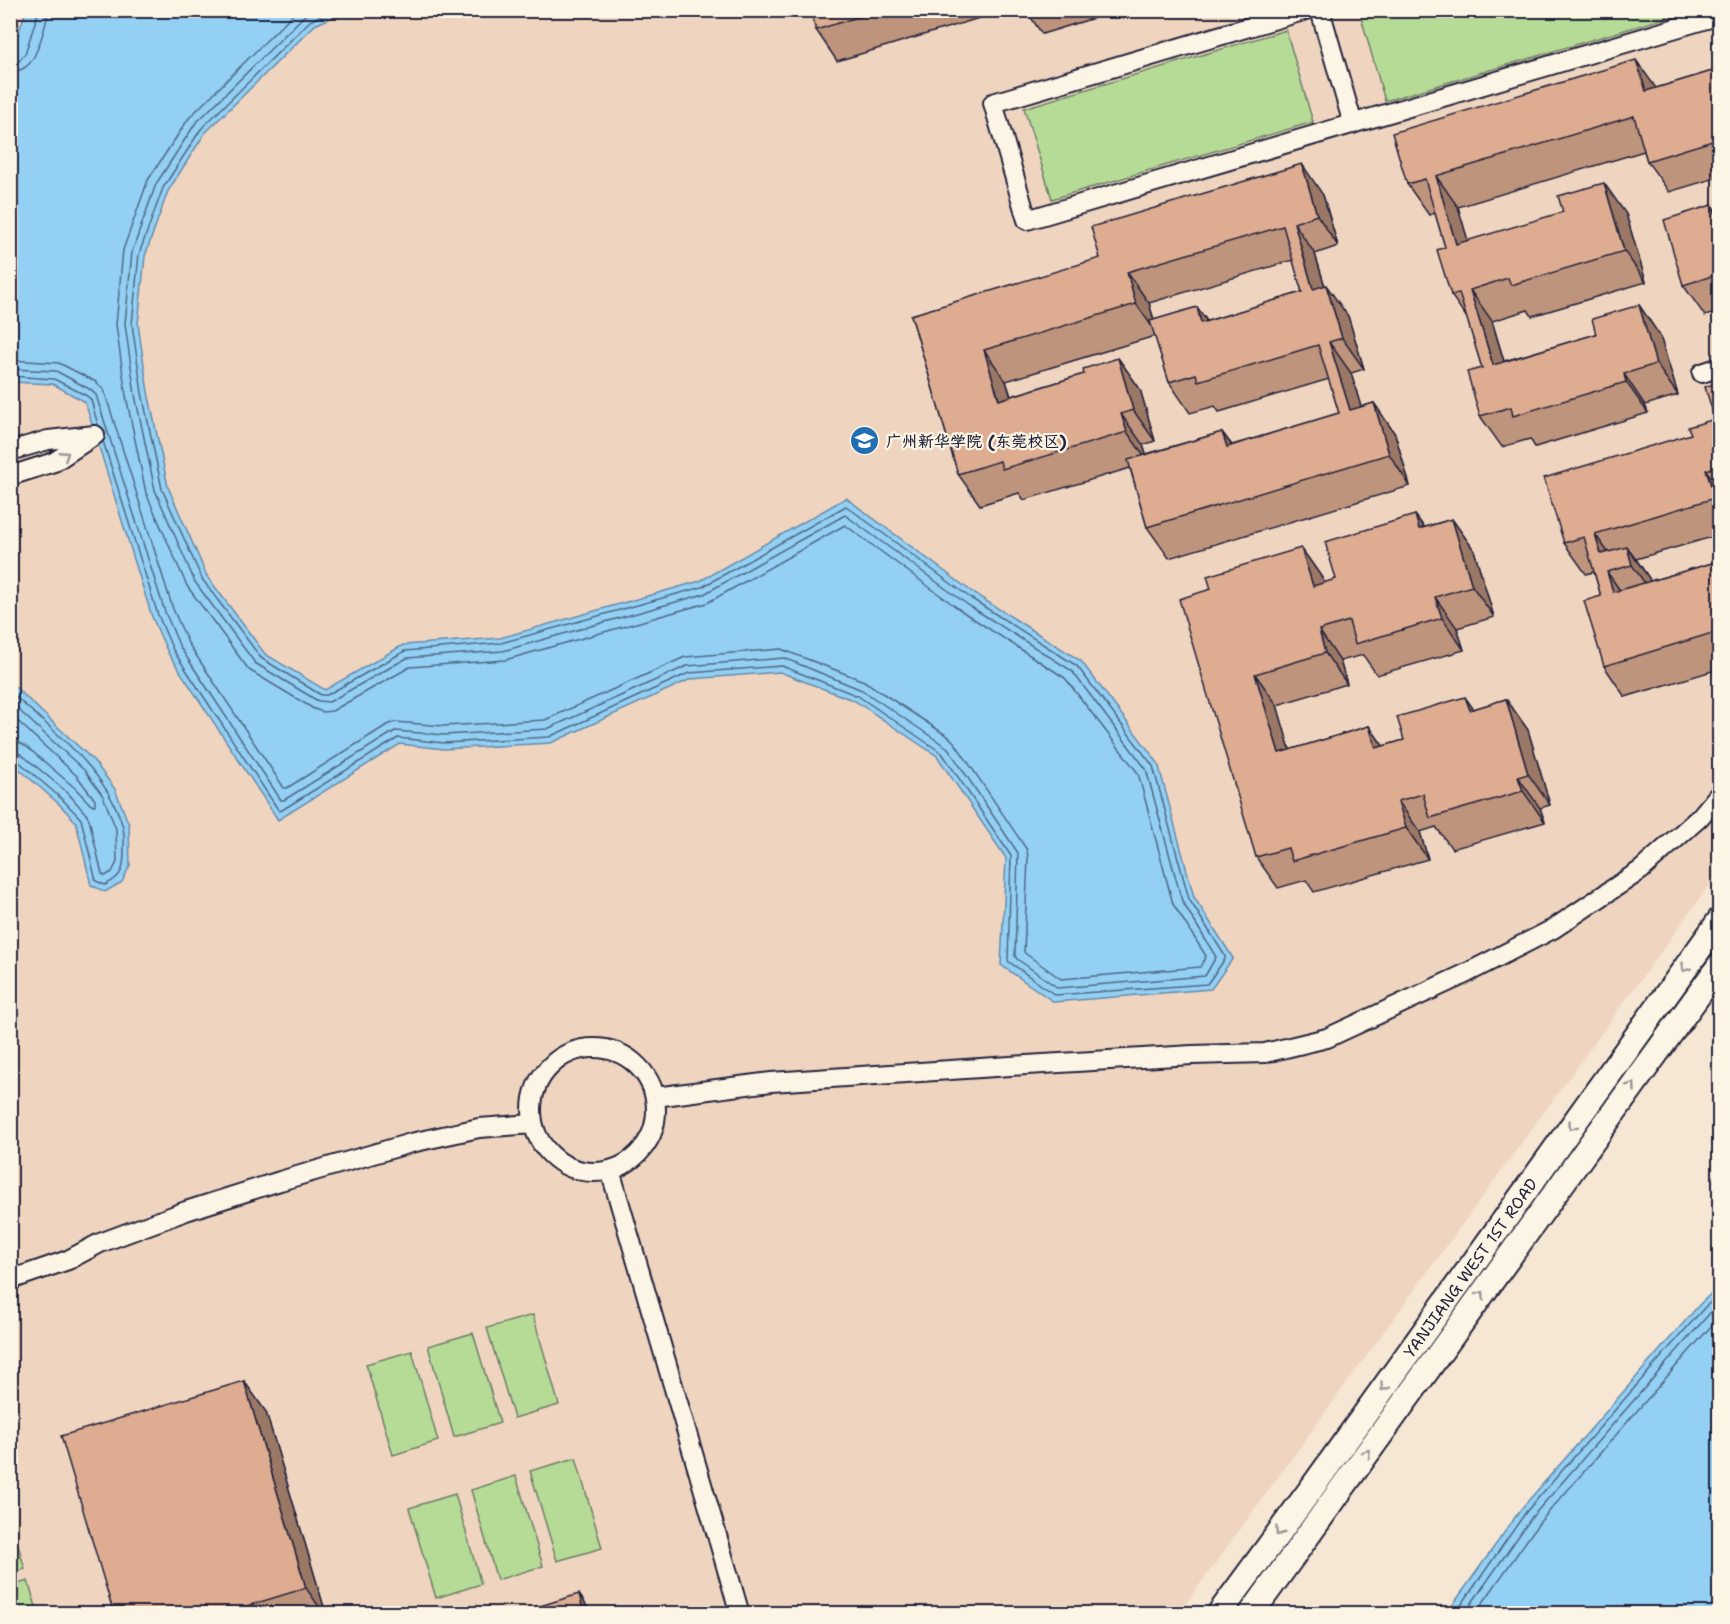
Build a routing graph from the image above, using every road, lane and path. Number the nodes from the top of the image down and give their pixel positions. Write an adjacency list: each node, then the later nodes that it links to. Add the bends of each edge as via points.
1 (1305, 10): 4 (street, via 993,103 1027,220)
2 (1320, 10): 4 (street)
3 (1719, 15): 4 (street)
4 (1353, 124)
5 (1719, 367): 6 (street)
6 (1702, 373)
7 (10, 451): 8 (street, one-way to 7, via 54,462 95,435 48,440)
8 (10, 476)
9 (1719, 793): 12 (street, via 1700,817 1641,870 1553,929 1327,1038 1264,1053 771,1082)
10 (1719, 920): 17 (street, YANJIANG WEST 1ST ROAD, one-way to 17)
11 (1719, 965): 18 (street, YANJIANG WEST 1ST ROAD, one-way to 11)
12 (655, 1097): 13 (street, via 643,1072 628,1059 610,1050 583,1049 569,1053 546,1071 533,1096); 14 (street, via 651,1136 634,1158)
13 (533, 1124): 14 (street, via 538,1138 556,1160 582,1171); 15 (street, via 479,1128 280,1181 186,1211)
14 (610, 1170): 16 (street)
15 (10, 1280)
16 (740, 1614)
17 (1220, 1614)
18 (1251, 1614)

